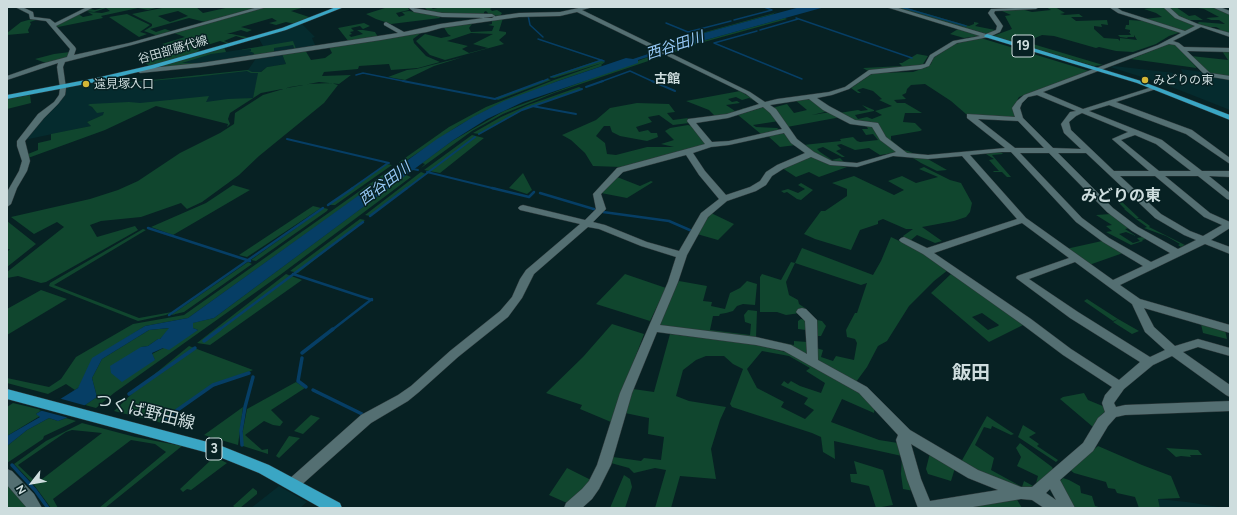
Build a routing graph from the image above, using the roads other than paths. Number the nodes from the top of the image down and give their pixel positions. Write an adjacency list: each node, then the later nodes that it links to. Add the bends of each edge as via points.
1 (18, 7): 18 (street, via 31,13 32,18 48,20)
2 (91, 7): 18 (street)
3 (264, 7): 28 (street)
4 (341, 7): 30 (main road, 谷田部藤代線, via 284,29)
5 (411, 7): 15 (street, via 416,11)
6 (590, 7): 13 (street)
7 (889, 7): 24 (street)
8 (1036, 7): 24 (street, via 993,10 991,13 1000,28)
9 (1110, 7): 10 (street); 21 (street)
10 (1128, 7)
11 (1166, 7): 20 (street, via 1177,17)
12 (1215, 7): 14 (street)
13 (579, 11): 16 (street, via 556,15 524,14); 39 (street, via 748,93)
14 (1230, 13)
15 (442, 15): 16 (street, via 477,14); 19 (street)
16 (504, 17): 19 (street)
17 (386, 24): 22 (street)
18 (54, 25): 28 (street, via 53,28 73,49)
19 (446, 25): 22 (street, via 419,28)
20 (1199, 26): 21 (street); 23 (street)
21 (1186, 33): 25 (street)
22 (403, 34): 30 (street, via 201,65)
23 (1230, 35)
24 (987, 36): 29 (main road, 19); 37 (street, via 955,42 932,56 927,65 922,67 869,72 847,88)
25 (1168, 42): 26 (street, via 1177,44); 29 (street)
26 (1182, 49): 27 (street); 32 (street, via 1208,75)
27 (1230, 50)
28 (68, 59): 31 (street); 33 (street, via 62,62 60,67)
29 (1098, 68): 34 (main road, 19); 35 (street); 41 (main road, 19, via 1159,86)
30 (140, 71): 33 (main road, 谷田部藤代線)
31 (7, 78)
32 (1230, 78)
33 (63, 87): 36 (main road, 谷田部藤代線); 61 (street, via 59,99 21,141 26,161)
34 (1154, 88): 38 (street); 42 (main road, 19)
35 (1036, 92): 40 (street); 43 (street, via 1018,102 1016,111)
36 (7, 97)
37 (811, 97): 39 (street); 53 (street, via 853,122 875,125 882,138)
38 (1109, 102): 40 (street); 54 (street, via 1189,132)
39 (765, 105): 44 (street, via 779,118); 46 (street, via 728,116 691,121)
40 (1082, 111): 45 (street); 49 (street, via 1070,115 1065,124 1070,135)
41 (1230, 114)
42 (1230, 118)
43 (1020, 119): 47 (street, via 970,116); 48 (street)
44 (786, 130): 46 (street); 51 (street, via 794,142)
45 (1135, 132): 56 (street, via 1116,139); 57 (street, via 1159,142)
46 (710, 145): 50 (street)
47 (1013, 150): 48 (street); 52 (street); 73 (street, via 1079,220 1106,240)
48 (1050, 151): 49 (street); 70 (street, via 1121,220)
49 (1088, 151): 55 (street)
50 (688, 152): 60 (street); 64 (street, via 620,170 597,194 601,209)
51 (811, 154): 53 (street, via 830,163 848,165 862,164 889,155); 60 (street, via 780,167 753,189)
52 (964, 154): 53 (street, via 928,157); 63 (street)
53 (905, 155)
54 (1230, 162)
55 (1110, 173): 56 (street); 67 (street, via 1158,216)
56 (1157, 173): 57 (street); 65 (street, via 1207,215)
57 (1201, 174): 58 (street); 59 (street)
58 (1230, 174)
59 (1230, 197)
60 (724, 199): 71 (street, via 704,215)
61 (7, 204)
62 (523, 208): 64 (street)
63 (1023, 220): 69 (street); 72 (street)
64 (587, 224): 71 (street); 91 (street, via 530,272 517,298 504,314 415,389 366,419)
65 (1229, 225): 67 (street)
66 (904, 240): 69 (street)
67 (1205, 240): 68 (street); 70 (street)
68 (1230, 251)
69 (926, 252): 83 (street, via 1067,352)
70 (1178, 253): 73 (street)
71 (682, 255): 77 (street)
72 (1074, 259): 74 (street); 82 (street, via 1021,278)
73 (1150, 266): 74 (street)
74 (1111, 285): 75 (street)
75 (1136, 302): 78 (street); 79 (street, via 1149,329)
76 (802, 312): 81 (street, via 811,320)
77 (653, 328): 81 (street, via 756,341 787,348); 95 (street, via 626,393 604,465 594,485)
78 (1230, 329)
79 (1173, 351): 80 (street, via 1198,343); 82 (street); 84 (street)
80 (1230, 352)
81 (812, 361): 88 (street, via 863,390)
82 (1149, 362): 83 (street)
83 (1120, 386): 87 (street, via 1108,403)
84 (1230, 392)
85 (7, 394): 91 (main road, つくば野田線 / 3, via 214,449)
86 (1230, 406): 87 (street, via 1125,410)
87 (1112, 413): 90 (street, via 1103,422 1088,447)
88 (905, 434): 92 (street, via 973,474); 96 (street, via 902,440)
89 (7, 475): 93 (street)
90 (1052, 479): 92 (street); 98 (street)
91 (293, 484): 94 (main road, つくば野田線 / 3)
92 (1028, 494): 96 (street); 97 (street)
93 (35, 508)
94 (334, 508)
95 (571, 508)
96 (925, 508)
97 (1056, 508)
98 (1068, 508)

